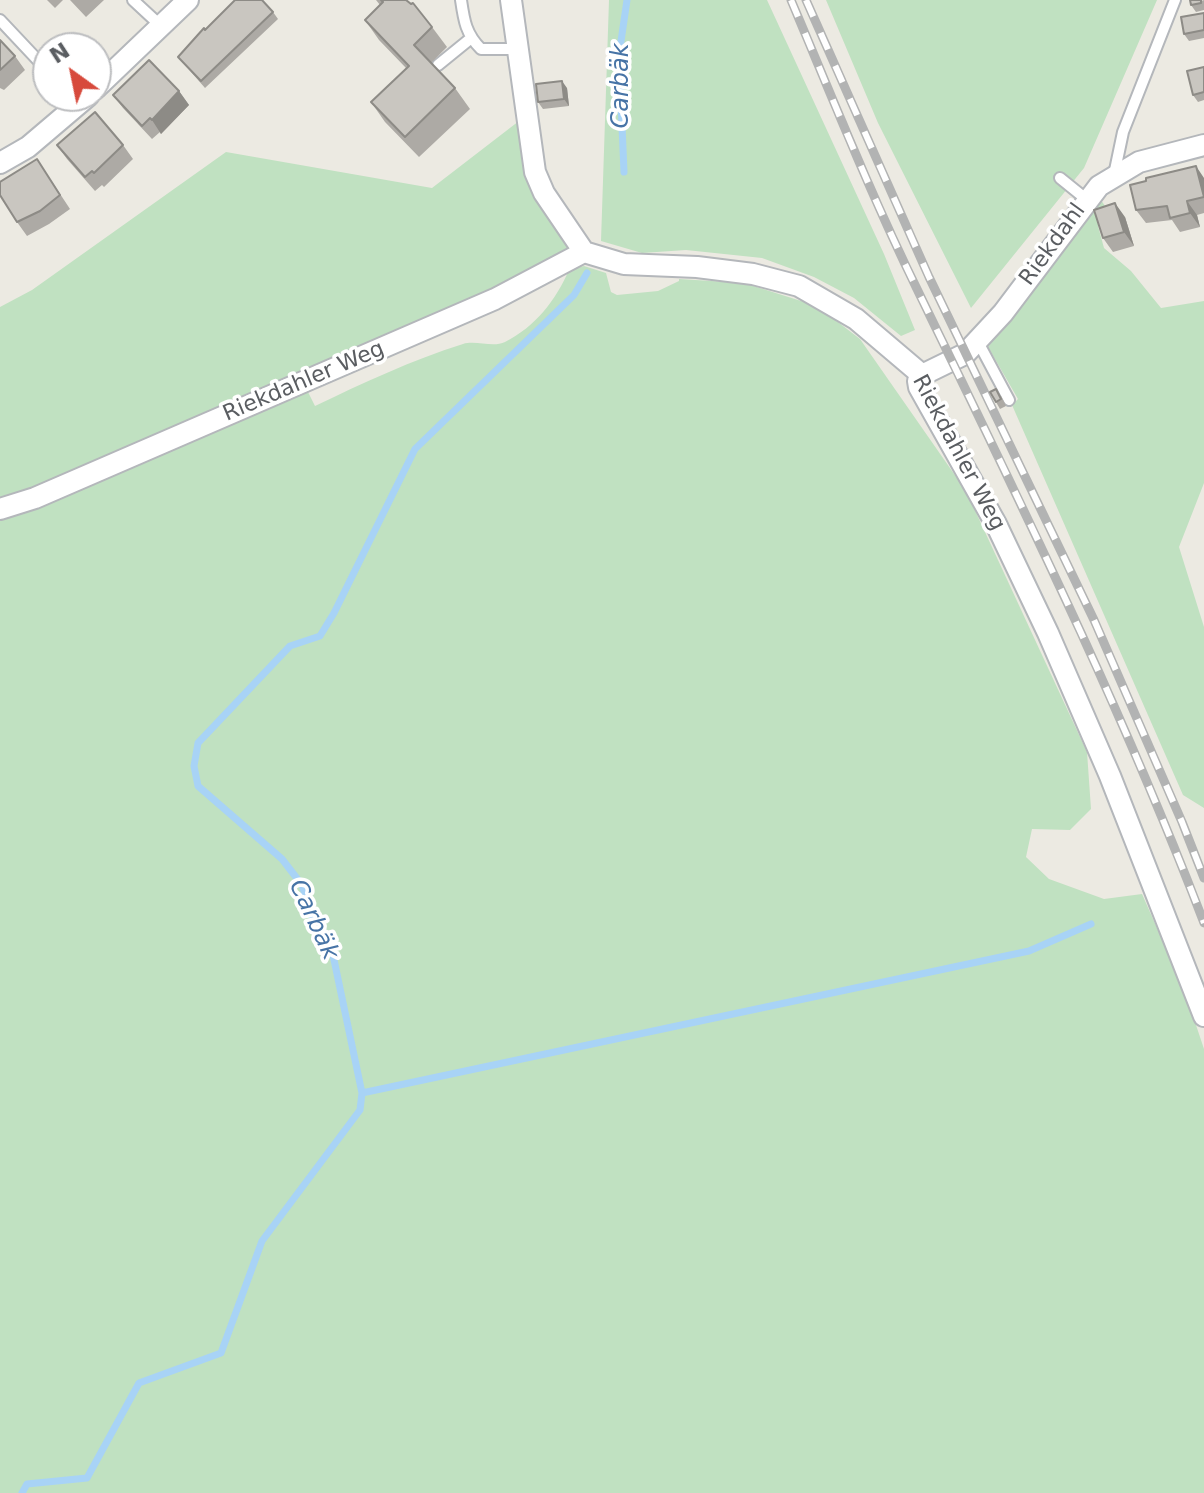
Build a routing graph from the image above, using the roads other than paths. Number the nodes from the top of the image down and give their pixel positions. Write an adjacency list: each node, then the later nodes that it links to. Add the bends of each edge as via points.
1 (133, 0): 7 (lane)
2 (188, 0): 7 (street)
3 (461, 0): 8 (lane)
4 (511, 0): 9 (street)
5 (1175, 0): 16 (lane, via 1123,132)
6 (0, 20): 10 (lane)
7 (161, 26): 12 (street)
8 (470, 39): 9 (lane, via 481,49); 11 (lane)
9 (519, 49): 19 (street, via 535,172)
10 (32, 54)
11 (438, 65)
12 (112, 73)
13 (66, 112): 15 (street, via 28,147)
14 (1204, 145): 16 (street, Riekdahl, via 1139,162)
15 (0, 163)
16 (1113, 176): 18 (street, Riekdahl)
17 (1060, 178): 18 (lane)
18 (1086, 199): 20 (street, Riekdahl, via 1003,313)
19 (584, 252): 21 (street, Riekdahler Weg, via 624,264 753,274 799,286 856,319); 23 (street, Riekdahler Weg, via 495,299)
20 (977, 340): 21 (street, Riekdahl, via 965,354); 22 (lane)
21 (922, 375): 24 (street, Riekdahler Weg, via 919,387 996,524 1048,633)
22 (1009, 400)
23 (0, 509)
24 (1204, 1016)

